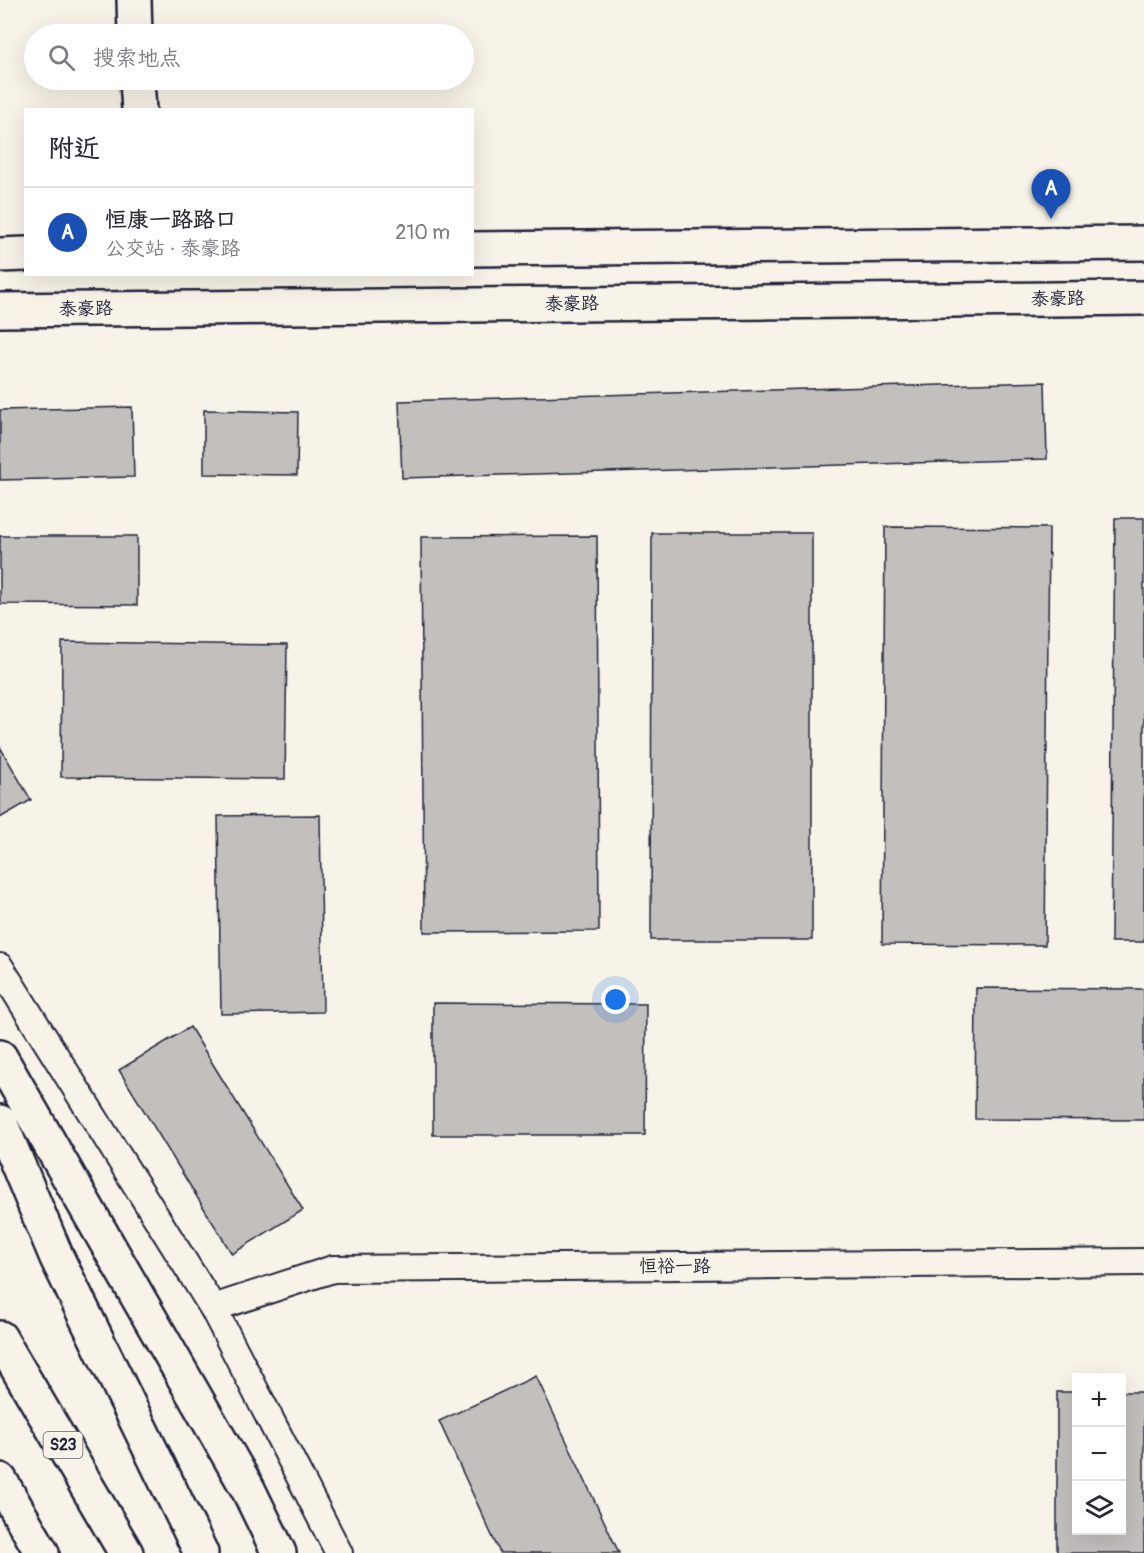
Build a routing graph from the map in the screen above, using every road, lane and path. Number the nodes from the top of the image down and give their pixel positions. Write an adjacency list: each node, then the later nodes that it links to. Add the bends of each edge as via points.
1 (134, 0): 2 (main road)
2 (135, 24)
3 (138, 90): 4 (main road)
4 (139, 108)
5 (1144, 243): 6 (main road)
6 (474, 249)
7 (24, 254): 8 (main road)
8 (0, 255)
9 (1144, 298): 10 (main road, 泰豪路)
10 (0, 310)
11 (0, 967): 15 (street)
12 (0, 1057): 21 (main road, via 248,1489)
13 (0, 1122): 20 (main road, via 57,1258)
14 (1144, 1262): 15 (street, 恒裕一路, via 333,1269)
15 (213, 1308): 22 (street)
16 (0, 1338): 19 (main road, S23)
17 (0, 1480): 18 (main road)
18 (42, 1553)
19 (126, 1553)
20 (201, 1553)
21 (279, 1553)
22 (339, 1553)

